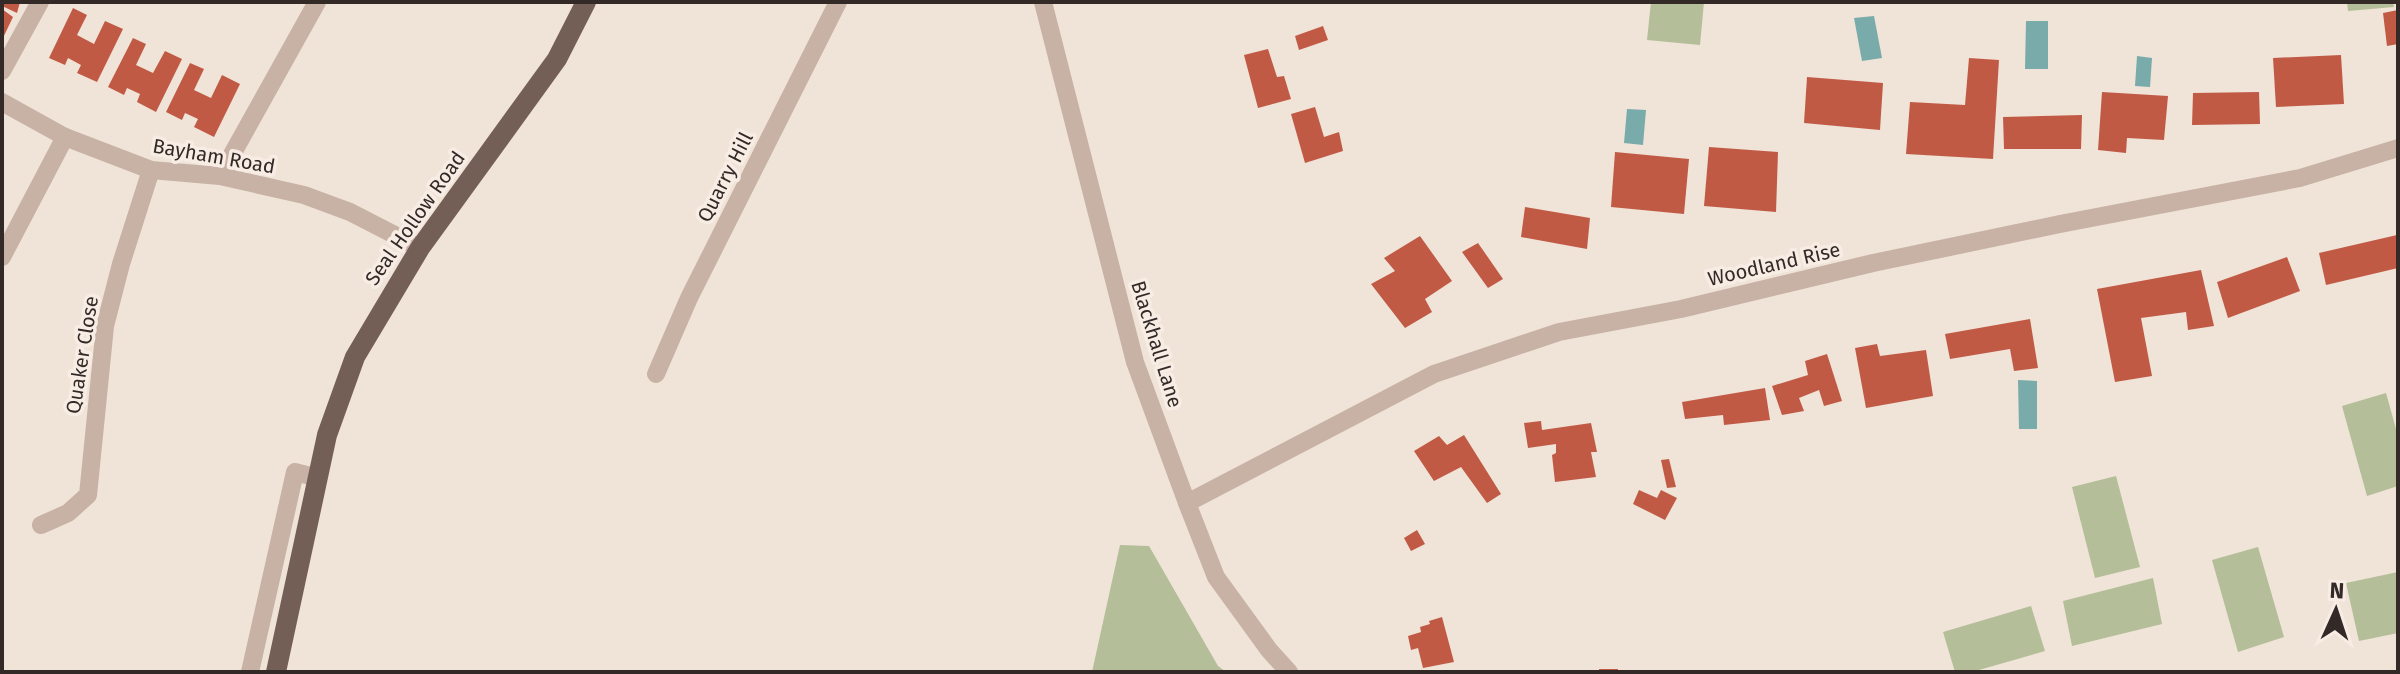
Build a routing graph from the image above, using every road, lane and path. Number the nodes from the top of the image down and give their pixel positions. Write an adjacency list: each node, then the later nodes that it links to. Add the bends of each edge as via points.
1 (40, 2): 6 (street)
2 (317, 2): 11 (street)
3 (586, 2): 12 (main road, Seal Hollow Road, via 544,78)
4 (838, 2): 14 (street, Quarry Hill)
5 (1043, 2): 16 (street, Blackhall Lane, via 1135,362)
6 (2, 71)
7 (2, 102): 8 (street, Bayham Road)
8 (65, 137): 10 (street, Bayham Road); 13 (street)
9 (2398, 148): 16 (street, Woodland Rise, via 2300,178 1559,332 1434,374)
10 (151, 170): 11 (street, Bayham Road); 17 (street, Quaker Close, via 105,326 88,495 68,513)
11 (220, 176): 12 (street, Bayham Road, via 316,199)
12 (420, 248): 15 (main road, Seal Hollow Road, via 355,357)
13 (2, 257)
14 (656, 374)
15 (318, 478): 18 (street, Seal Hollow Road, via 295,472); 19 (main road, Seal Hollow Road)
16 (1187, 503): 20 (street, Blackhall Lane, via 1216,577)
17 (41, 525)
18 (252, 663): 19 (street, Seal Hollow Road)
19 (277, 665)
20 (1289, 672)

